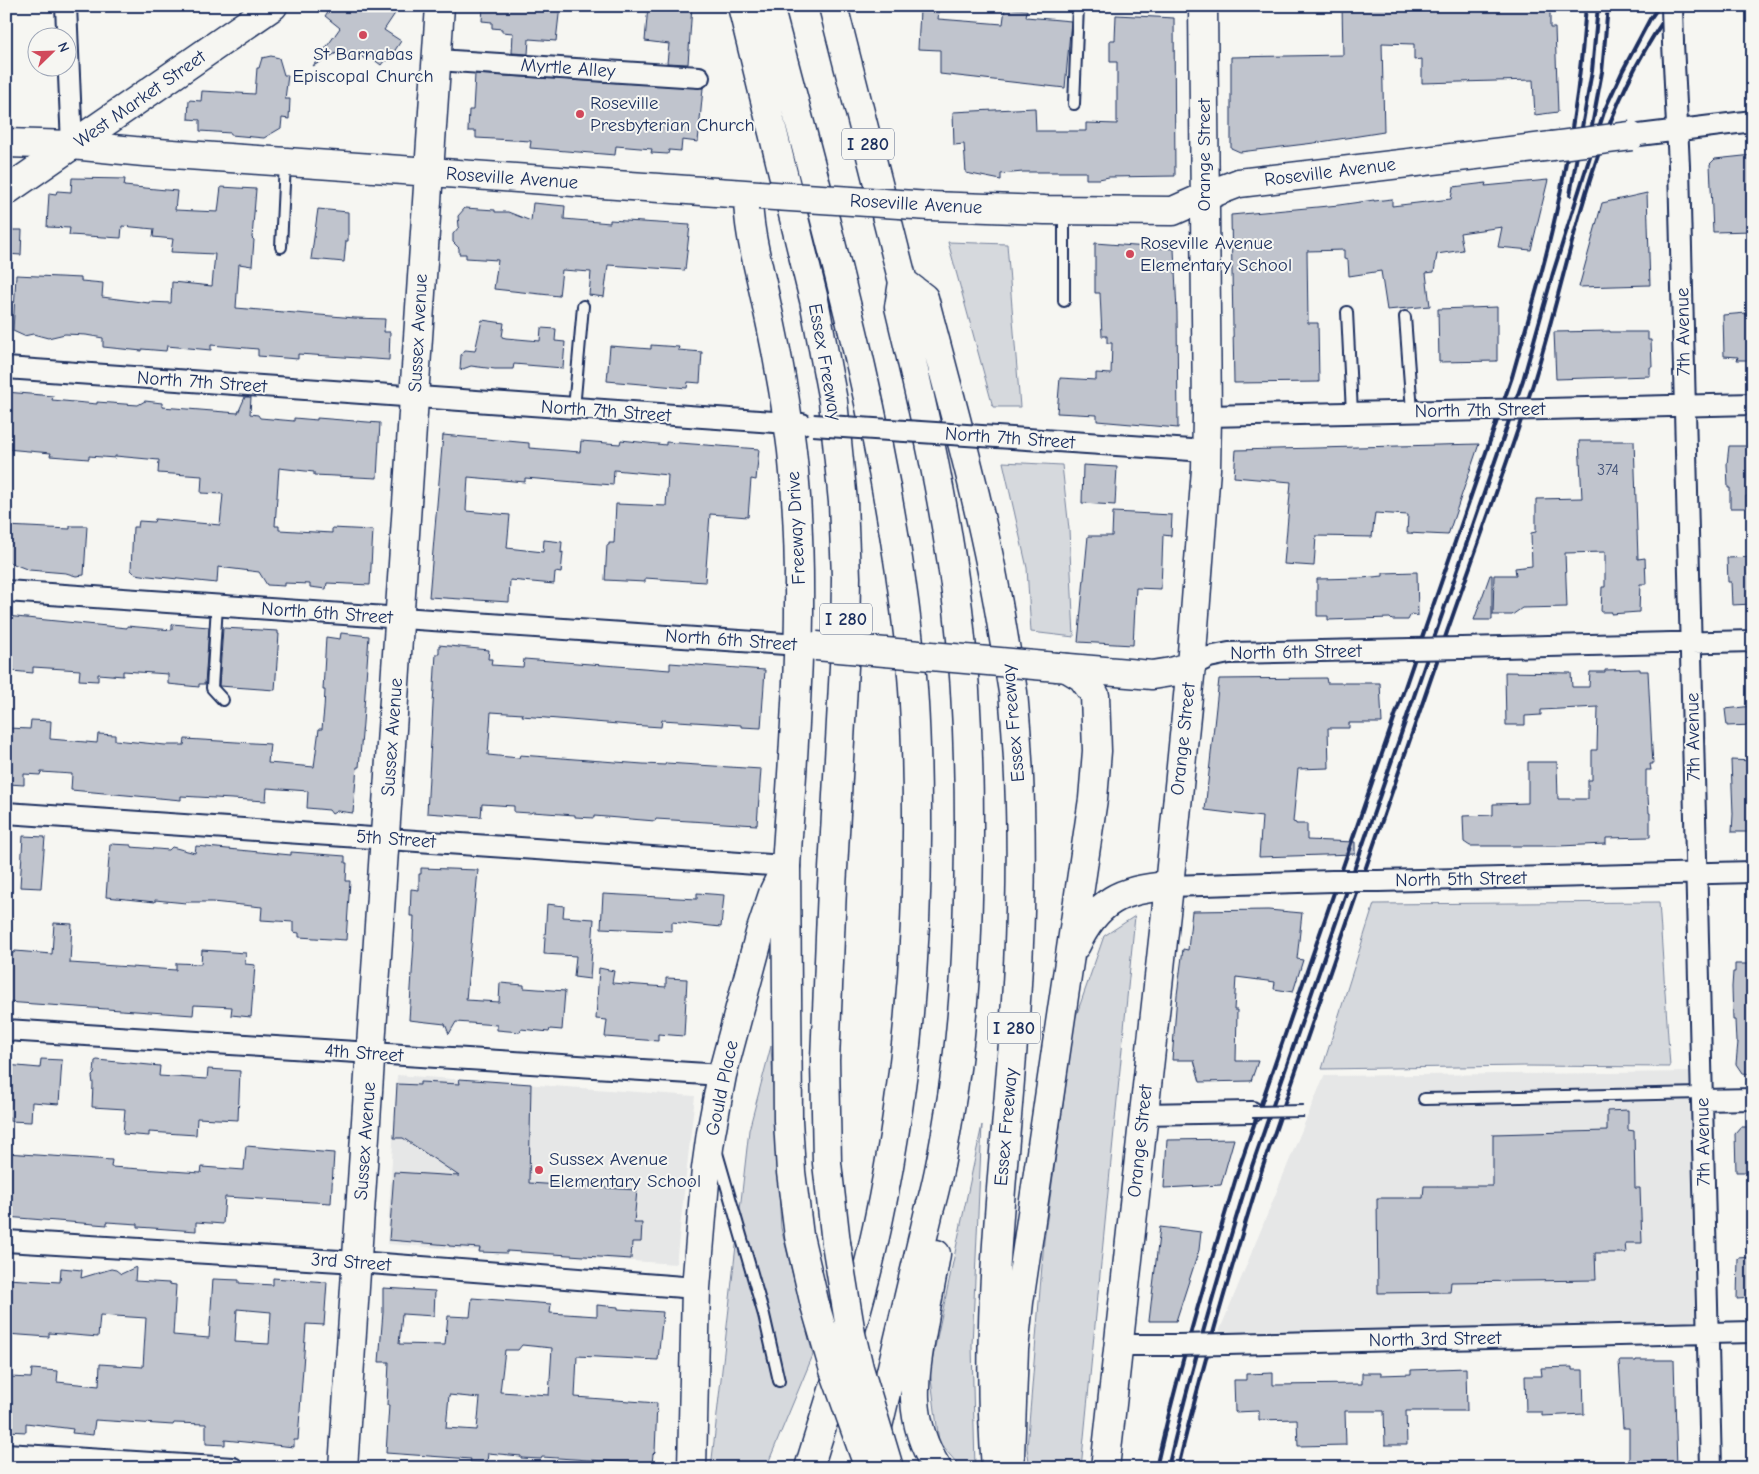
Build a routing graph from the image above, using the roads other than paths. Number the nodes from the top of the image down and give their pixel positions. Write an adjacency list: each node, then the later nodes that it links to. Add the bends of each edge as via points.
1 (66, 6): 17 (street)
2 (273, 6): 17 (main road, West Market Street)
3 (440, 6): 10 (main road, Sussex Avenue)
4 (742, 6): 80 (main road, Essex Freeway / I 280, bridge, via 814,300 833,401 842,486 845,648 825,1060 827,1163 851,1334)
5 (769, 6): 78 (main road, via 853,333 882,466 908,635 916,765 916,925 902,1084 871,1256)
6 (833, 6): 25 (main road, I 280)
7 (1078, 6): 12 (lane)
8 (1202, 6): 22 (main road, Orange Street)
9 (1672, 6): 14 (street, 7th Avenue, bridge)
10 (436, 60): 11 (street, Myrtle Alley); 19 (main road, Sussex Avenue)
11 (699, 77)
12 (1074, 104)
13 (1753, 122): 14 (street, Roseville Avenue)
14 (1677, 131): 15 (street, Roseville Avenue); 33 (street, 7th Avenue)
15 (1631, 136): 22 (main road, Roseville Avenue, bridge, via 1239,183)
16 (6, 143): 17 (main road, Roseville Avenue)
17 (72, 145): 18 (main road, Roseville Avenue); 20 (main road, West Market Street)
18 (285, 162): 19 (main road, Roseville Avenue); 24 (lane)
19 (428, 172): 21 (main road, Roseville Avenue); 31 (main road, Sussex Avenue)
20 (6, 191)
21 (753, 195): 23 (main road, Roseville Avenue, bridge); 38 (main road, Freeway Drive, via 751,233 773,334)
22 (1204, 197): 23 (main road, Roseville Avenue, via 1173,211); 37 (main road, Orange Street)
23 (1064, 210): 26 (lane)
24 (281, 247)
25 (903, 282): 66 (main road, via 898,307 936,468 954,582 964,678 969,780 964,984 953,1090); 82 (main road, Essex Freeway / I 280, via 924,298 977,500 999,602 1012,690 1020,808 1020,913 992,1365)
26 (1064, 300)
27 (583, 306): 34 (lane)
28 (1347, 312): 36 (lane)
29 (1405, 318): 35 (lane)
30 (6, 368): 31 (street, North 7th Street)
31 (414, 397): 34 (street, North 7th Street); 42 (main road, Sussex Avenue)
32 (1753, 404): 33 (street, North 7th Street)
33 (1685, 406): 35 (street, North 7th Street, bridge); 44 (street, 7th Avenue)
34 (574, 409): 38 (street, North 7th Street)
35 (1412, 411): 36 (street, North 7th Street)
36 (1352, 413): 37 (street, North 7th Street)
37 (1207, 416): 39 (main road, Orange Street)
38 (801, 424): 39 (street, North 7th Street, bridge); 45 (main road, Freeway Drive, via 797,520)
39 (1206, 451): 46 (main road, Orange Street)
40 (6, 591): 41 (street, North 6th Street)
41 (217, 605): 42 (street, North 6th Street); 48 (lane, via 212,688)
42 (400, 618): 45 (street, North 6th Street); 50 (main road, Sussex Avenue)
43 (1753, 641): 44 (street, North 6th Street)
44 (1691, 642): 46 (street, North 6th Street, bridge, via 1229,653 1209,657); 53 (street, 7th Avenue)
45 (808, 645): 47 (main road, North 6th Street, bridge); 51 (main road, Freeway Drive)
46 (1191, 666): 47 (main road, North 6th Street, via 1152,675); 54 (main road, Orange Street)
47 (1062, 667): 55 (main road, via 1082,677 1095,695 1097,733 1093,799)
48 (223, 700)
49 (6, 813): 50 (street, 5th Street)
50 (385, 839): 51 (street, 5th Street); 57 (main road, Sussex Avenue)
51 (786, 866): 58 (main road, Gould Place, via 762,925); 79 (main road, Freeway Drive, bridge, via 788,1120 799,1236 834,1370)
52 (1753, 872): 53 (street, North 5th Street)
53 (1696, 873): 54 (street, North 5th Street, bridge); 59 (street, 7th Avenue)
54 (1169, 886): 55 (main road, via 1129,892 1104,906 1087,923); 64 (main road, Orange Street)
55 (1068, 968): 83 (main road, via 1022,1282 1014,1350)
56 (6, 1030): 57 (street, 4th Street)
57 (371, 1054): 58 (street, 4th Street); 68 (main road, Sussex Avenue)
58 (722, 1076): 65 (main road, Gould Place)
59 (1702, 1097): 60 (lane); 61 (street); 71 (street, 7th Avenue)
60 (1424, 1099)
61 (1753, 1099)
62 (1304, 1111): 63 (lane, bridge)
63 (1252, 1112): 64 (street)
64 (1143, 1114): 72 (main road, Orange Street)
65 (711, 1133): 69 (main road, Gould Place); 73 (lane, via 764,1315)
66 (938, 1181): 79 (main road); 81 (main road, via 944,1216 914,1387 919,1427)
67 (6, 1241): 68 (street, 3rd Street)
68 (357, 1262): 69 (street, 3rd Street); 76 (main road, Sussex Avenue)
69 (696, 1288): 77 (main road, Gould Place)
70 (1753, 1332): 71 (street, North 3rd Street)
71 (1708, 1333): 72 (street, North 3rd Street, bridge); 85 (street, 7th Avenue)
72 (1118, 1345): 84 (main road, Orange Street)
73 (779, 1382)
74 (6, 1454): 75 (street)
75 (233, 1468)
76 (343, 1468)
77 (692, 1468)
78 (809, 1468)
79 (869, 1468)
80 (889, 1468)
81 (937, 1468)
82 (996, 1468)
83 (1009, 1468)
84 (1105, 1468)
85 (1711, 1468)

